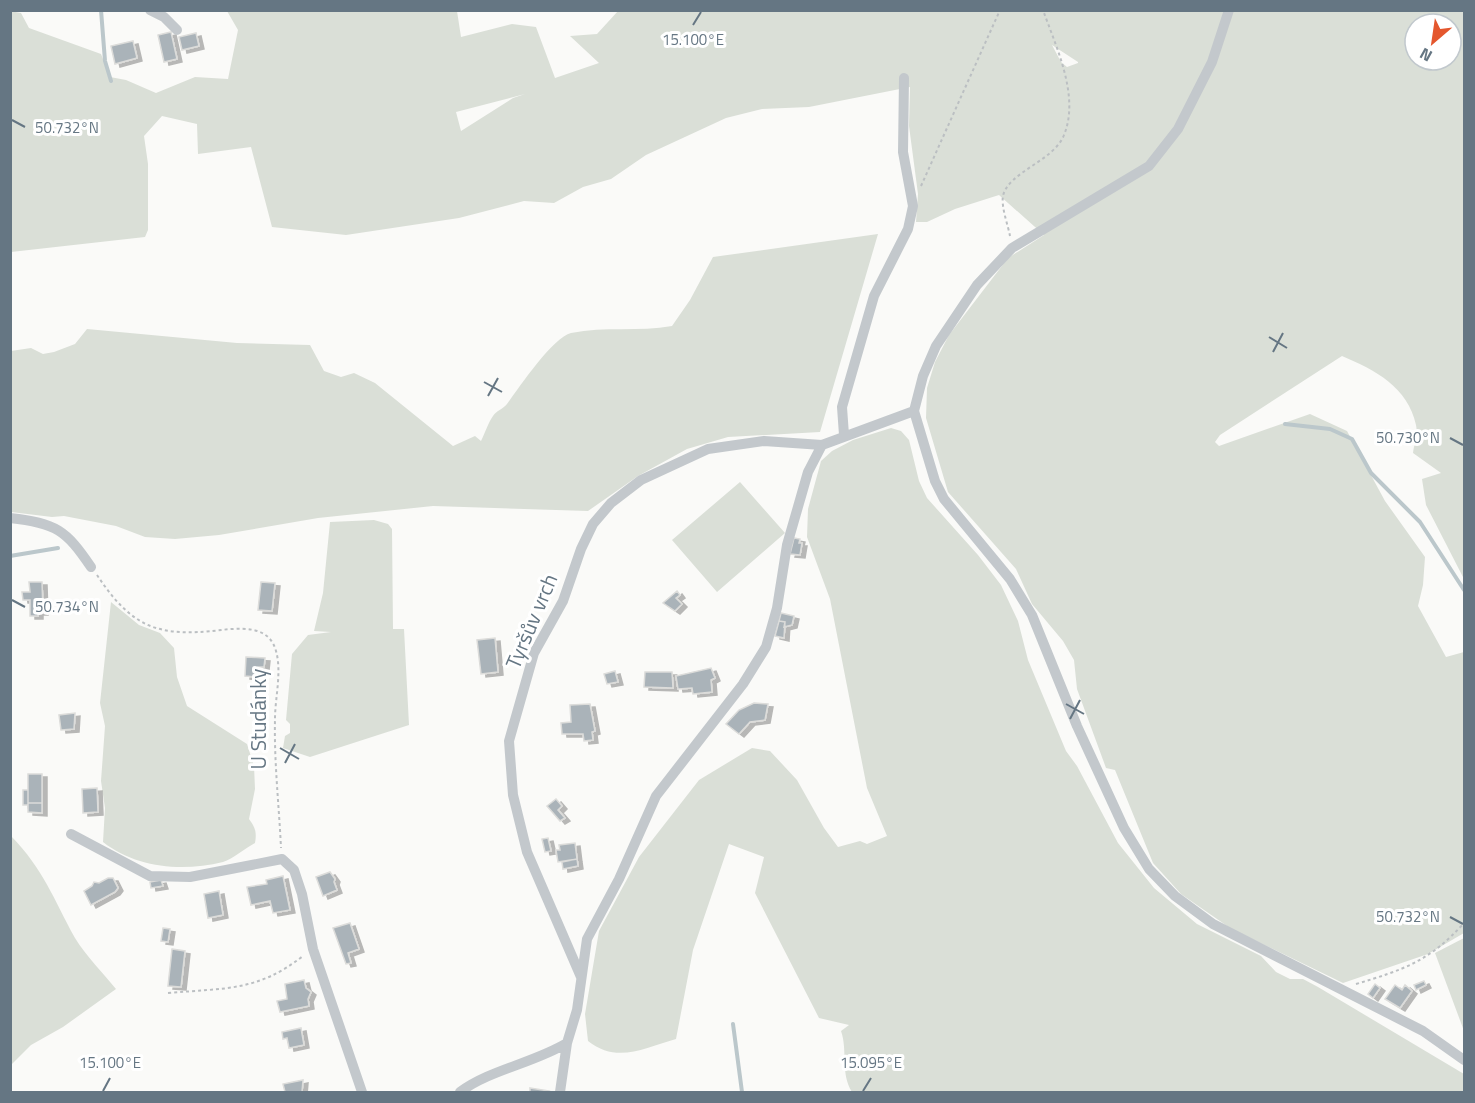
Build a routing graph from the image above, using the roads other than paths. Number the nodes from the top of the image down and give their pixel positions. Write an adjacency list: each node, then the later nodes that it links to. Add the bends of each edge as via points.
1 (150, 10): 3 (street)
2 (1229, 10): 5 (street, via 1212,62 1190,107 1149,166 1012,248 977,285 936,346)
3 (177, 30)
4 (904, 78): 6 (street, via 903,152 913,206 908,229 874,296 842,407)
5 (914, 411): 6 (street, Tyršův vrch); 13 (street, via 934,481 944,499 1010,579 1032,615 1124,828 1149,869 1174,896 1213,924 1423,1031)
6 (844, 435): 7 (street, Tyršův vrch)
7 (822, 445): 11 (street, via 808,472 766,647 743,684 656,796 587,939); 11 (street, Tyršův vrch, via 764,441 708,449 641,480 604,511 585,538 563,601 534,653 509,741 513,795 526,852)
8 (10, 518): 9 (street, via 45,524 65,533)
9 (91, 567)
10 (71, 834): 14 (street, via 150,876 190,877 282,860 294,870 313,949)
11 (581, 976): 12 (street, via 577,1010)
12 (567, 1043): 15 (street, via 546,1056); 16 (street)
13 (1464, 1060)
14 (362, 1092)
15 (460, 1092)
16 (560, 1092)

